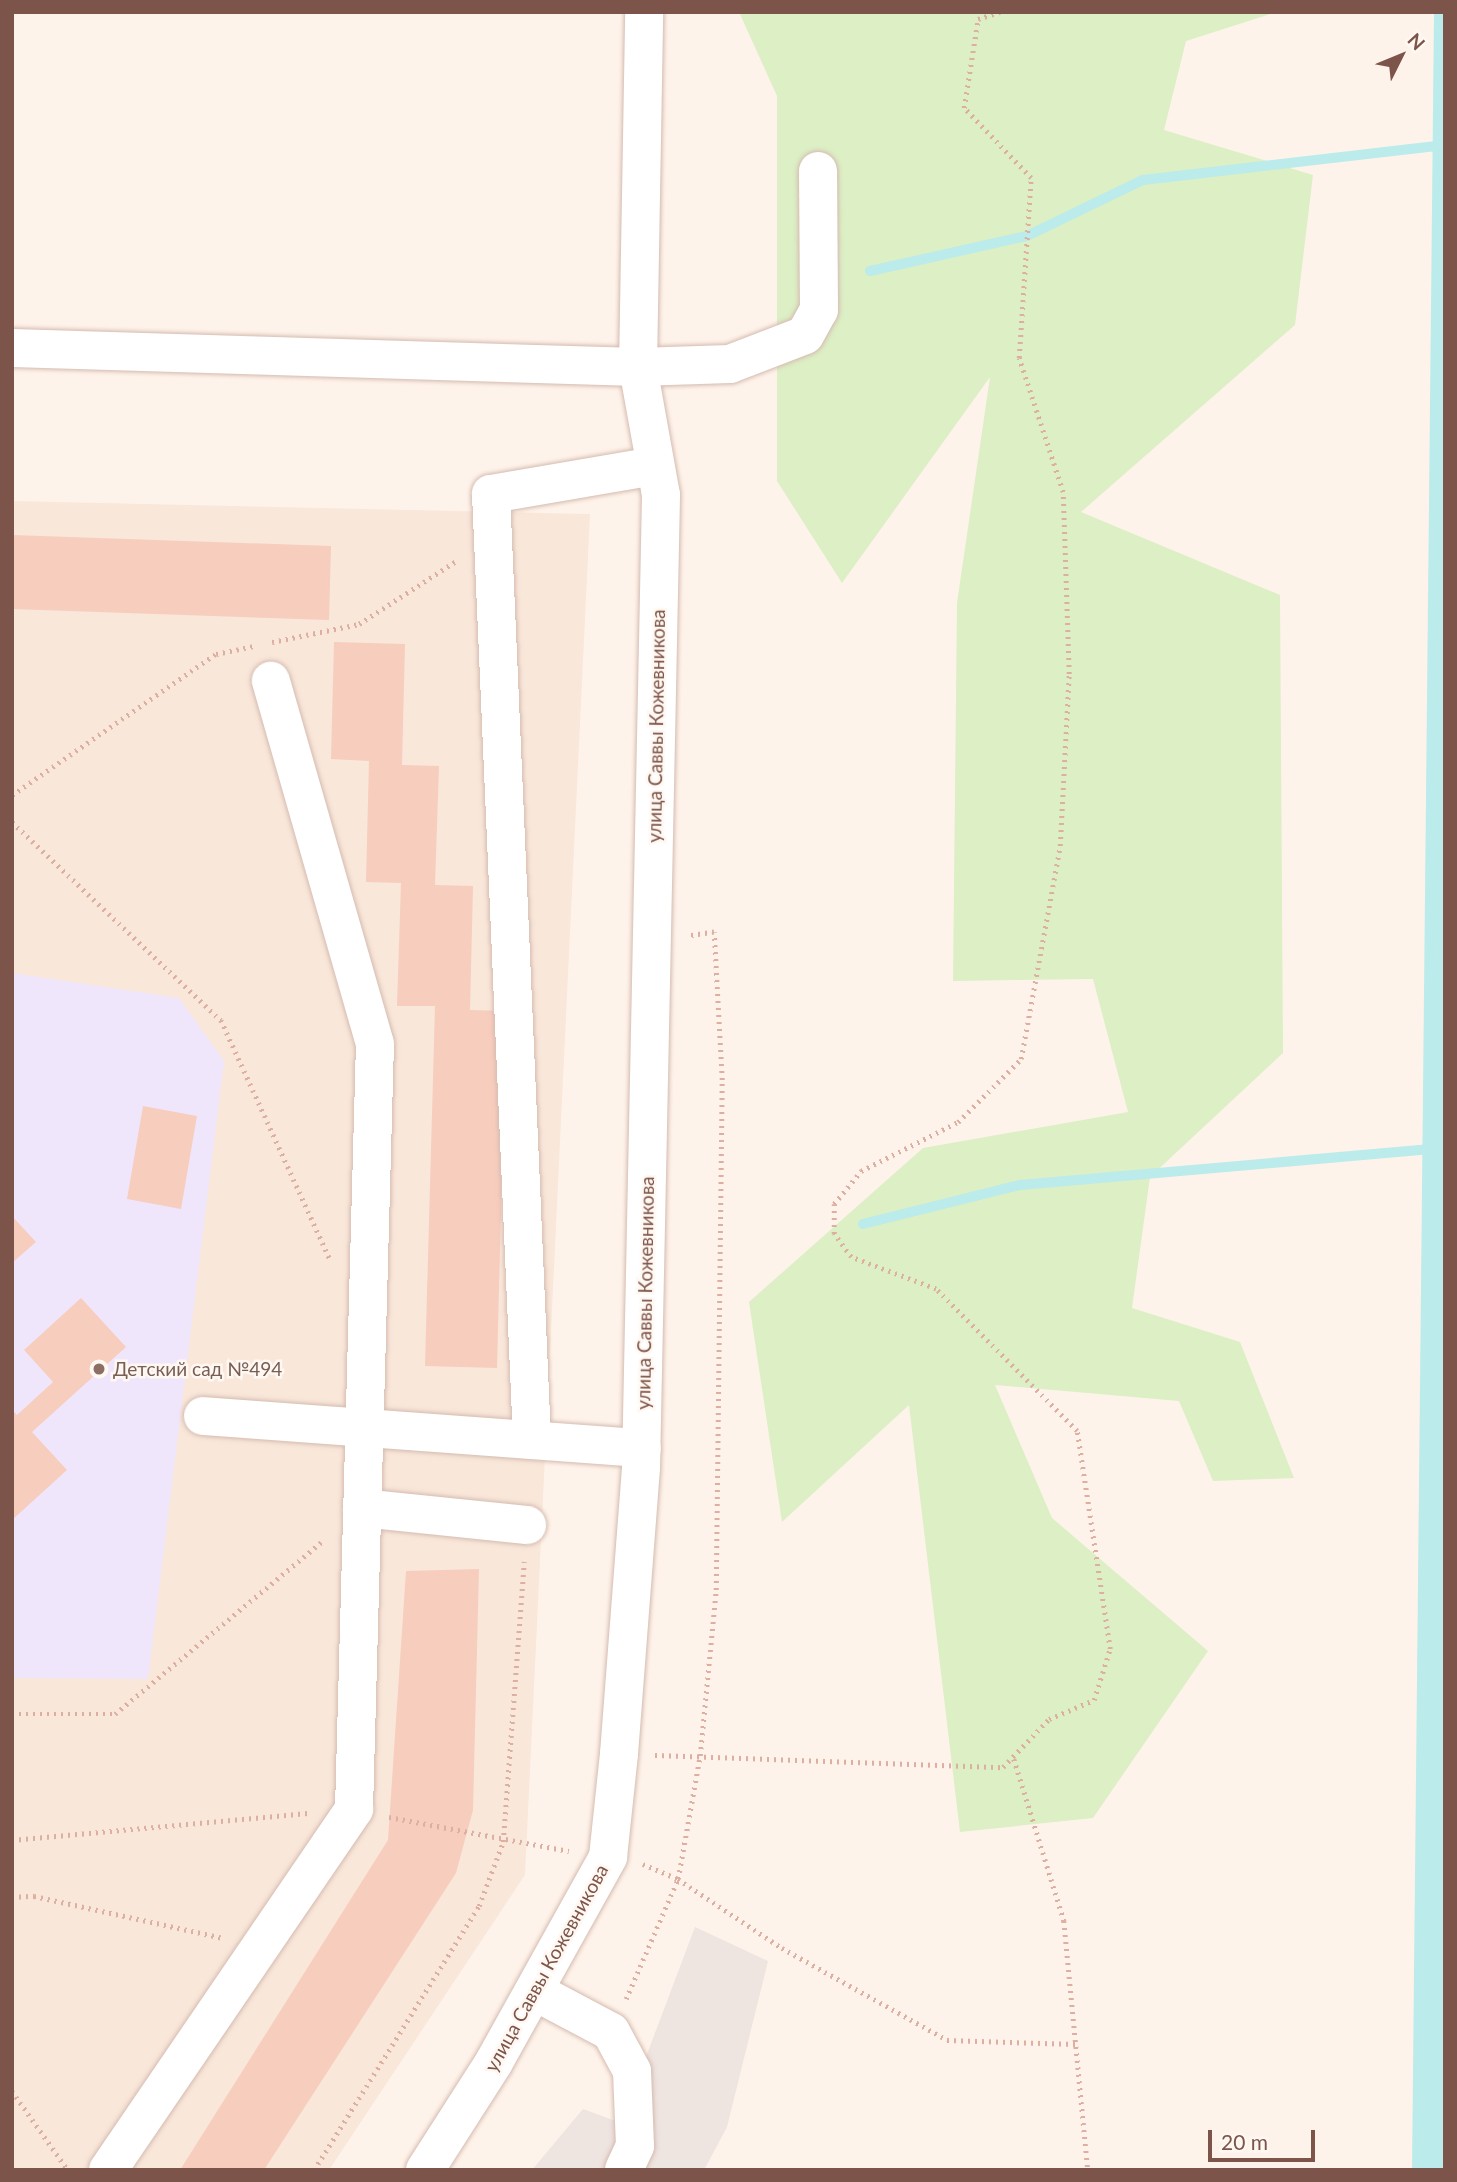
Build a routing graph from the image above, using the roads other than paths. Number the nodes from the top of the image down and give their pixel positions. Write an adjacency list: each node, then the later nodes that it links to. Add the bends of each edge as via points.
1 (644, 12): 4 (street, улица Саввы Кожевникова)
2 (818, 170): 4 (street, via 819,310 805,335 730,364)
3 (12, 348): 4 (street)
4 (638, 367): 5 (street, улица Саввы Кожевникова)
5 (655, 466): 9 (street, via 491,494); 10 (street, улица Саввы Кожевникова, via 661,495)
6 (271, 681): 8 (street, via 375,1044)
7 (203, 1416): 8 (street)
8 (364, 1427): 9 (street); 11 (street)
9 (533, 1440): 10 (street)
10 (642, 1448): 13 (street, улица Саввы Кожевникова, via 608,1857)
11 (362, 1508): 12 (street); 14 (street, via 354,1809)
12 (527, 1525)
13 (534, 1991): 15 (street, улица Саввы Кожевникова); 16 (street, via 611,2032 632,2071 635,2146)
14 (108, 2170)
15 (425, 2170)
16 (624, 2170)

